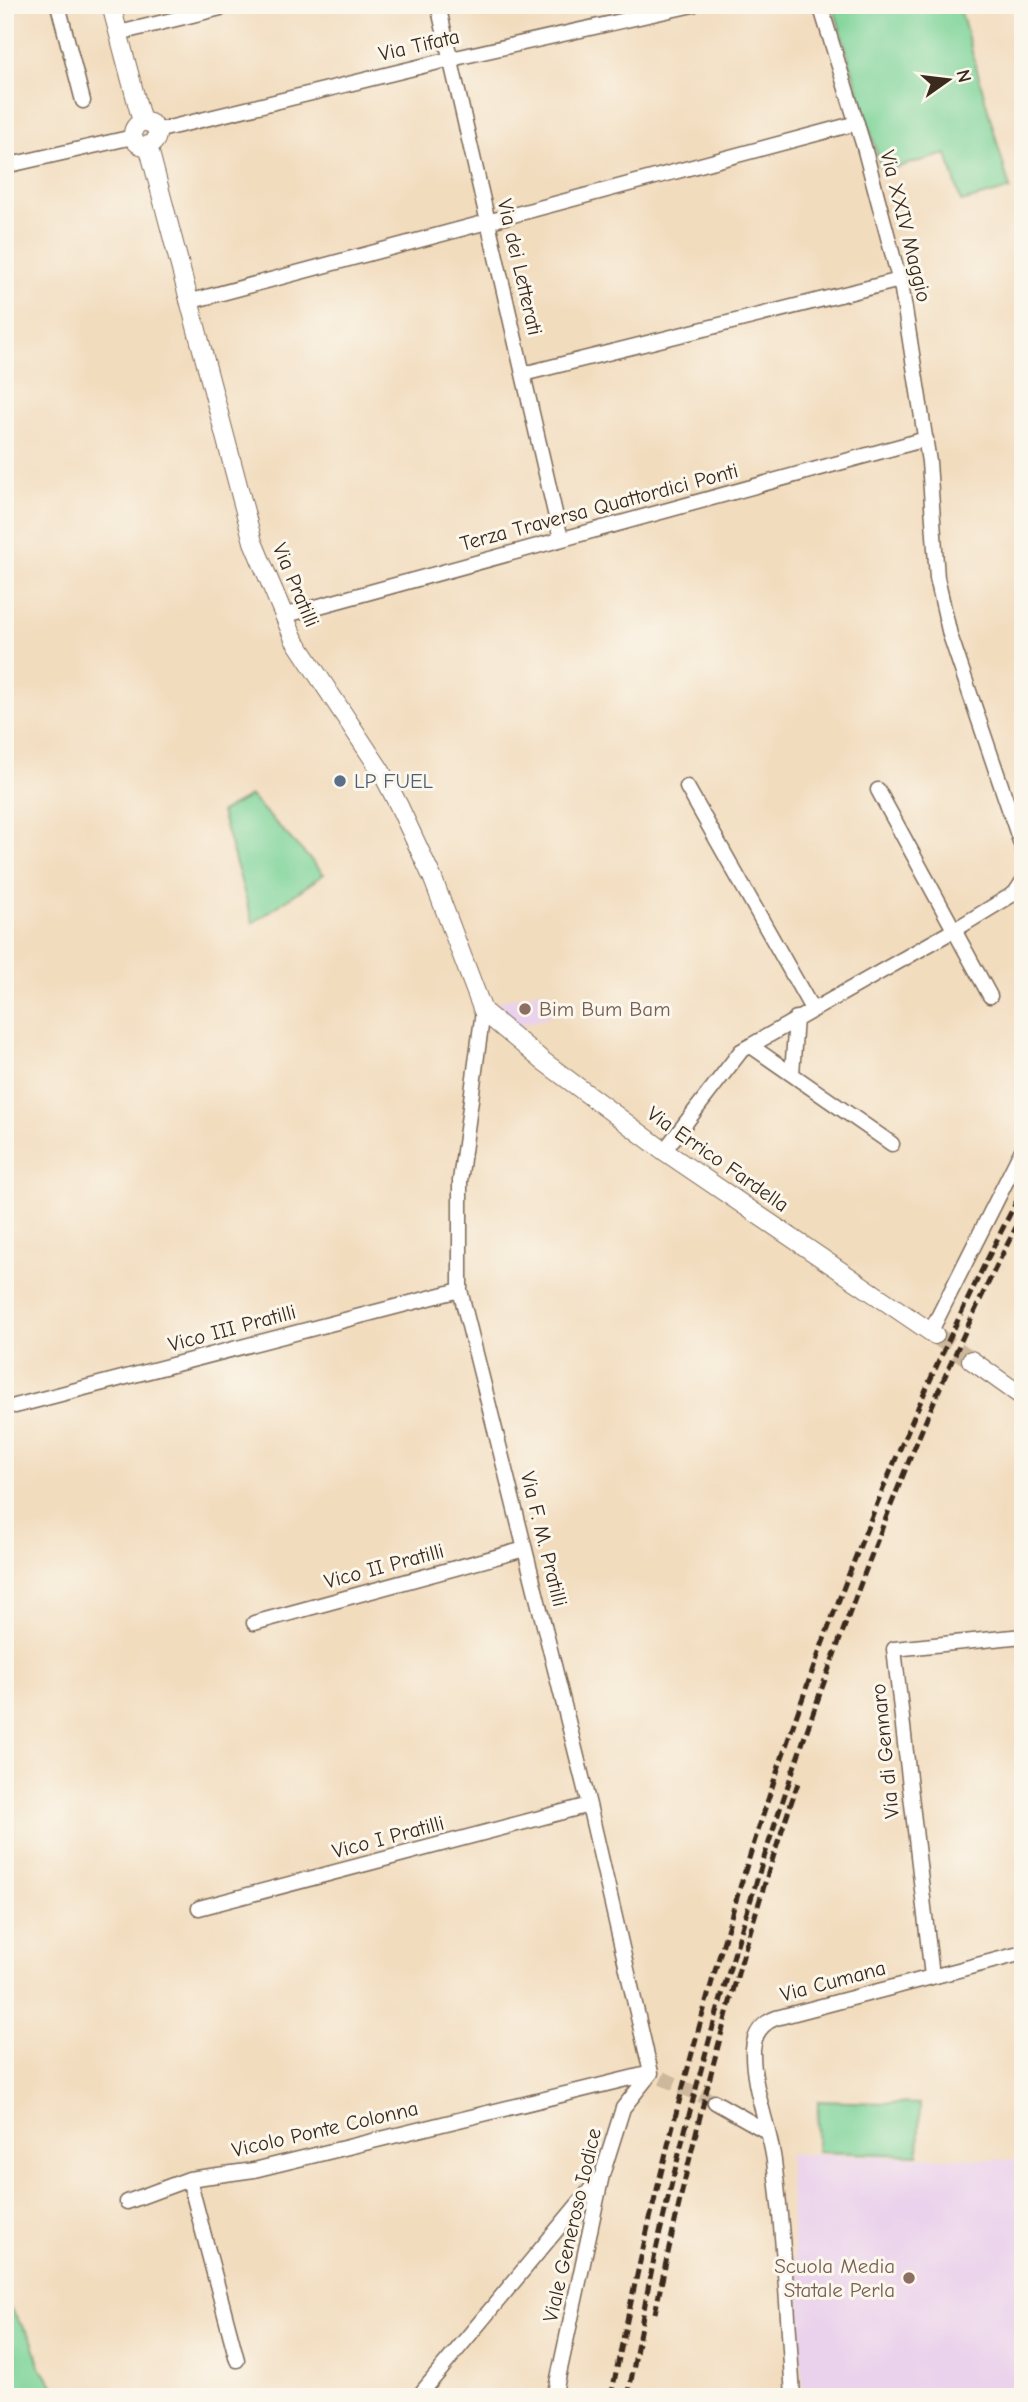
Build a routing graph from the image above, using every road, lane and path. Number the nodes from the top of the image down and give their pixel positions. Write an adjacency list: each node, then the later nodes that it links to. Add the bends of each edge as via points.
1 (58, 5): 9 (street)
2 (111, 5): 7 (street, Via Pratilli)
3 (233, 5): 7 (street)
4 (438, 5): 8 (street, Via dei Letterati)
5 (693, 5): 8 (street, Via Tifata)
6 (820, 5): 10 (street, Via XXIV Maggio)
7 (119, 33): 11 (street, Via Pratilli)
8 (451, 59): 11 (street, Via Tifata); 13 (street, Via dei Letterati)
9 (83, 101)
10 (857, 123): 13 (street); 14 (street, Via XXIV Maggio)
11 (145, 134): 12 (street, Via Tifata); 15 (street, Via Pratilli)
12 (5, 166)
13 (488, 222): 15 (street); 16 (street, Via dei Letterati)
14 (900, 280): 16 (street); 17 (street, Via XXIV Maggio)
15 (188, 302): 19 (street, Via Pratilli, via 253,542)
16 (523, 374): 18 (street, Via dei Letterati)
17 (926, 439): 18 (street, Terza Traversa Quattordici Ponti); 22 (street, Via XXIV Maggio, via 937,578 950,635)
18 (561, 539): 19 (street, Terza Traversa Quattordici Ponti)
19 (283, 616): 27 (street, Via Pratilli, via 387,783 433,879)
20 (687, 787): 26 (street)
21 (878, 790): 24 (street)
22 (1023, 850)
23 (1023, 881): 24 (street, via 1014,893)
24 (956, 929): 25 (street); 26 (street)
25 (990, 996)
26 (812, 1009): 28 (street)
27 (483, 1011): 33 (street, Via Errico Fardella); 34 (street, Via F. M. Pratilli, via 460,1181)
28 (796, 1018): 29 (street); 30 (street)
29 (751, 1045): 30 (street); 33 (street, via 741,1051)
30 (792, 1074): 31 (street)
31 (892, 1144)
32 (1023, 1148): 35 (street)
33 (664, 1152): 35 (street, Via Errico Fardella)
34 (460, 1290): 38 (street, Vico III Pratilli); 39 (street, Via F. M. Pratilli)
35 (933, 1333)
36 (971, 1360): 37 (street)
37 (1023, 1397)
38 (15, 1406)
39 (525, 1549): 40 (street, Vico II Pratilli); 42 (street, Via F. M. Pratilli)
40 (254, 1623)
41 (1023, 1636): 45 (street, Via di Gennaro, via 894,1649)
42 (589, 1805): 43 (street, Vico I Pratilli); 46 (street, Via F. M. Pratilli)
43 (199, 1908)
44 (1023, 1953): 45 (street, Via Cumana)
45 (932, 1976): 48 (street, Via Cumana, via 765,2022 753,2048)
46 (657, 2075): 49 (street, Viale Generoso Iodice, via 623,2108); 50 (street, Vicolo Ponte Colonna, via 254,2170)
47 (715, 2102): 48 (street)
48 (766, 2131): 55 (street, Via Cumana, via 782,2235)
49 (602, 2175): 53 (street); 54 (street, Viale Generoso Iodice)
50 (189, 2179): 51 (street, Vicolo Ponte Colonna); 52 (street)
51 (127, 2202)
52 (237, 2360)
53 (418, 2397)
54 (554, 2397)
55 (793, 2397)

